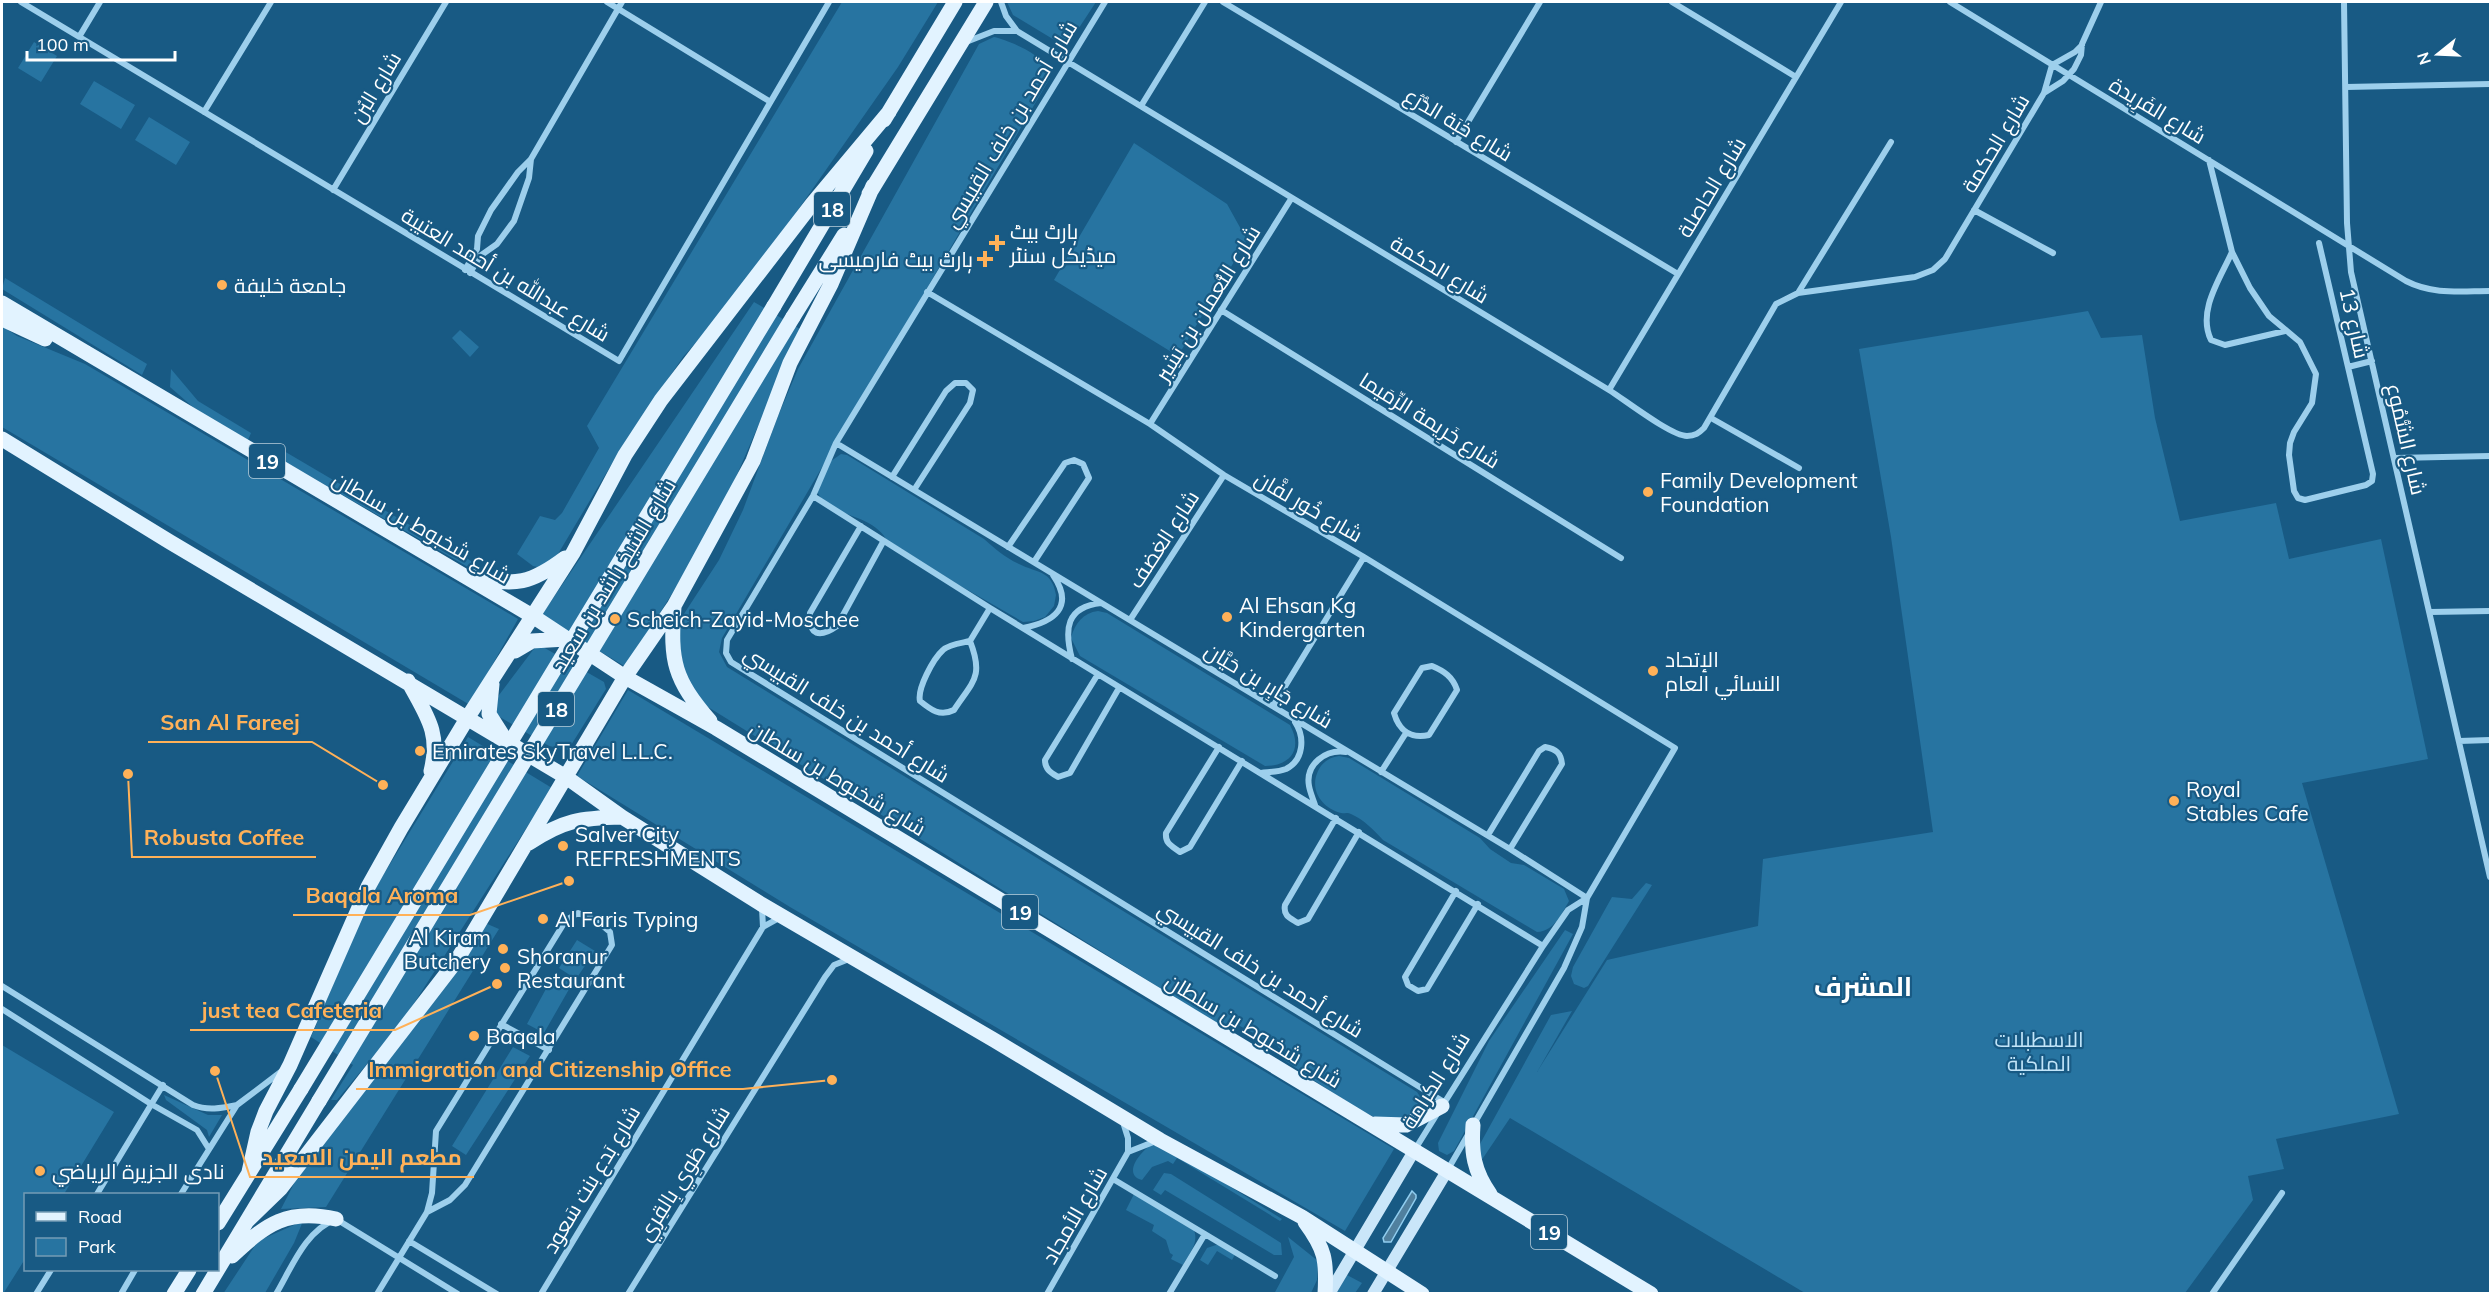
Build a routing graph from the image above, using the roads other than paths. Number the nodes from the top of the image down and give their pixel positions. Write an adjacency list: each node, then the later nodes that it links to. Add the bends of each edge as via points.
1 (21, 2): 22 (street, شارع عبدالله بن أحمد العتيبة)
2 (100, 2): 22 (street)
3 (271, 2): 34 (street)
4 (446, 2): 41 (street, شارع البُن)
5 (607, 2): 20 (street)
6 (622, 2): 20 (street)
7 (829, 2): 32 (street, شارع عبدالله بن أحمد العتيبة)
8 (954, 2): 35 (main road, شارع الشيخ راشد بن سعيد / 18)
9 (986, 2): 24 (main road, شارع الشيخ راشد بن سعيد / 18)
10 (1001, 2): 21 (street, شارع الحكمة)
11 (1105, 2): 25 (street, شارع أحمد بن خلف القبيسي)
12 (1205, 2): 33 (street)
13 (1223, 2): 36 (street, شارع خبَة الدُّرُع)
14 (1540, 2): 36 (street)
15 (1672, 2): 28 (street)
16 (1841, 2): 28 (street, شارع الحاصلة)
17 (1950, 2): 26 (street, شارع الفَرِيدة)
18 (2100, 2): 23 (street)
19 (2344, 2): 30 (street, شارع الشُّمُوع)
20 (618, 9): 32 (street); 38 (street)
21 (1017, 30): 24 (street, via 994,31); 25 (street, شارع الحكمة)
22 (79, 37): 34 (street, شارع عبدالله بن أحمد العتيبة)
23 (2082, 44): 26 (street); 27 (street, via 2078,62)
24 (958, 46): 40 (main road, شارع الشيخ راشد بن سعيد / 18)
25 (1068, 60): 33 (street, شارع الحكمة); 51 (street, شارع أحمد بن خلف القبيسي)
26 (2052, 65): 27 (street, شارع الفَرِيدة); 31 (street, شارع الحكمة)
27 (2069, 75): 31 (street, شارع الحكمة); 39 (street, شارع الفَرِيدة)
28 (1796, 77): 49 (street, شارع الحاصلة)
29 (2490, 84): 30 (street)
30 (2346, 87): 45 (street, شارع الشُّمُوع)
31 (2044, 93): 43 (street, شارع الحكمة)
32 (769, 101): 48 (street, شارع عبدالله بن أحمد العتيبة, via 619,361)
33 (1141, 106): 42 (street, شارع الحكمة)
34 (204, 112): 41 (street, شارع عبدالله بن أحمد العتيبة)
35 (889, 112): 77 (main road, via 812,204 661,400 625,455); 154 (main road, شارع الشيخ راشد بن سعيد / 18, bridge)
36 (1456, 142): 49 (street, شارع خبَة الدُّرُع)
37 (1891, 142): 52 (street, شارع الحكمة)
38 (531, 159): 48 (street, via 491,210 479,231 477,249); 48 (street, via 529,178 514,221 497,244)
39 (2209, 160): 45 (street, شارع الفَرِيدة); 46 (street)
40 (873, 186): 84 (main road, via 831,284 790,363 753,460); 164 (main road, شارع الشيخ راشد بن سعيد / 18, bridge)
41 (333, 190): 48 (street, شارع عبدالله بن أحمد العتيبة)
42 (1291, 198): 54 (street, شارع النُّعمان بن بَشِير); 62 (street, شارع الحكمة)
43 (1974, 210): 47 (street, شارع الحكمة); 52 (street, شارع الحكمة, via 1945,259 1933,270 1915,277)
44 (2319, 243): 61 (street, شارع 13)
45 (2350, 245): 50 (street, شارع الفَرِيدة, via 2420,289); 60 (street, شارع الشُّمُوع, via 2351,272)
46 (2232, 252): 58 (street, via 2250,288); 58 (street, via 2210,300 2206,325 2211,340 2225,345)
47 (2053, 254)
48 (467, 271)
49 (1678, 274): 62 (street, شارع الحاصلة)
50 (2490, 291)
51 (927, 292): 64 (street, شارع خُور لفَّان); 66 (street, شارع أحمد بن خلف القبيسي)
52 (1798, 293): 63 (street, شارع الحكمة, via 1776,304)
53 (2, 303): 57 (main road, شارع شخبوط بن سلطان / 19)
54 (1221, 310): 64 (street, شارع النُّعمان بن بَشِير); 79 (street, شارع خَرِيمة الرِّمَيما)
55 (2, 313): 57 (main road)
56 (2, 318): 59 (main road, via 37,336)
57 (28, 319): 59 (main road, شارع شخبوط بن سلطان / 19)
58 (2285, 331): 61 (street, شارع 13, via 2300,342 2316,374 2312,403 2290,443 2298,498 2305,500 2366,486 2372,481)
59 (71, 346): 81 (main road, شارع شخبوط بن سلطان / 19)
60 (2372, 361): 61 (street); 68 (street, شارع الشُّمُوع)
61 (2348, 367)
62 (1609, 390): 63 (street, شارع الحكمة, via 1679,435 1699,433)
63 (1711, 418): 69 (street)
64 (1150, 424): 70 (street, شارع خُور لفَّان)
65 (2, 439): 98 (main road)
66 (836, 443): 71 (street, شارع جَابِر بن حَيَّان); 73 (street, شارع أحمد بن خلف القبيسي)
67 (2490, 456): 68 (street)
68 (2395, 458): 87 (street, شارع الشُّمُوع)
69 (1800, 468)
70 (1224, 475): 78 (street, شارع خُور لفَّان); 89 (street, شارع الغضف)
71 (892, 477): 72 (street, شارع جَابِر بن حَيَّان); 72 (street, via 946,391 955,383 966,382 973,390 970,403)
72 (914, 490): 76 (street, شارع جَابِر بن حَيَّان)
73 (813, 496): 74 (street); 144 (street, شارع أحمد بن خلف القبيسي, via 728,640 726,653 731,662)
74 (861, 526): 75 (street); 75 (street, via 810,613 814,632 829,632 837,626)
75 (883, 542): 85 (street)
76 (1008, 547): 80 (street, شارع جَابِر بن حَيَّان); 80 (street, via 1065,463 1074,460 1083,464 1089,478)
77 (573, 553): 81 (main road, via 544,574 524,582 495,582); 88 (main road)
78 (1364, 557): 102 (street); 112 (street, شارع خُور لفَّان)
79 (1621, 558)
80 (1034, 562): 82 (street, شارع جَابِر بن حَيَّان)
81 (458, 573): 88 (main road, شارع شخبوط بن سلطان / 19)
82 (1052, 573): 83 (street, شارع جَابِر بن حَيَّان); 90 (street, via 1063,594 1057,612 1041,625)
83 (1102, 603): 89 (street, شارع جَابِر بن حَيَّان); 95 (street, via 1087,605 1072,618 1067,630)
84 (674, 606): 97 (main road); 105 (main road, via 675,667 692,698)
85 (990, 608): 90 (street); 92 (street)
86 (2490, 611): 87 (street)
87 (2430, 612): 109 (street, شارع الشُّمُوع)
88 (534, 617): 91 (main road, شارع شخبوط بن سلطان / 19); 93 (main road)
89 (1130, 621): 102 (street, شارع جَابِر بن حَيَّان)
90 (1023, 628): 95 (street)
91 (566, 639): 93 (main road, via 532,641); 94 (main road, شارع شخبوط بن سلطان / 19)
92 (970, 641): 92 (street, via 978,673 954,710 940,714 920,701 919,689 942,651)
93 (509, 655): 99 (main road)
94 (597, 659): 97 (main road, شارع شخبوط بن سلطان / 19); 101 (main road, via 611,683)
95 (1072, 659): 96 (street)
96 (1098, 674): 100 (street); 100 (street, via 1045,759 1049,771 1058,777 1070,773)
97 (624, 676): 101 (main road); 105 (main road, شارع شخبوط بن سلطان / 19)
98 (408, 681): 103 (main road); 119 (main road, via 435,736 436,752)
99 (492, 681): 103 (main road); 107 (main road, via 489,714)
100 (1119, 688): 111 (street)
101 (608, 704): 110 (main road)
102 (1273, 706): 104 (street, شارع جَابِر بن حَيَّان)
103 (468, 717): 107 (main road); 119 (main road)
104 (1293, 719): 113 (street, شارع جَابِر بن حَيَّان); 117 (street, via 1301,731 1302,744 1295,762 1287,768)
105 (716, 728): 147 (main road, شارع شخبوط بن سلطان / 19)
106 (1406, 733): 106 (street, via 1429,735 1457,690 1444,671 1432,666 1422,668 1394,713); 116 (street)
107 (506, 740): 114 (main road)
108 (2490, 740): 109 (street)
109 (2459, 741): 127 (street, شارع الشُّمُوع)
110 (582, 747): 114 (main road, via 567,760); 118 (main road)
111 (1219, 747): 115 (street); 115 (street, via 1166,833 1166,840 1180,852 1190,847)
112 (1675, 748): 130 (street, شارع الكرامة)
113 (1350, 752): 116 (street, شارع جَابِر بن حَيَّان); 120 (street, via 1335,750 1319,758 1308,783)
114 (535, 758): 118 (main road)
115 (1242, 761): 117 (street)
116 (1381, 772): 124 (street, شارع جَابِر بن حَيَّان)
117 (1261, 773): 120 (street)
118 (566, 777): 121 (main road); 125 (main road)
119 (428, 784): 141 (main road, via 363,897)
120 (1316, 806): 122 (street)
121 (622, 818): 125 (main road, via 588,818 554,826); 131 (main road)
122 (1336, 818): 123 (street); 123 (street, via 1285,905 1287,916 1298,923 1308,919)
123 (1359, 832): 129 (street)
124 (1488, 835): 126 (street, شارع جَابِر بن حَيَّان); 126 (street, via 1539,751 1545,747 1554,749 1562,764)
125 (526, 845): 164 (main road, via 457,960 281,1188)
126 (1510, 849): 130 (street, شارع جَابِر بن حَيَّان)
127 (2489, 868): 128 (street, شارع الشُّمُوع)
128 (2490, 877)
129 (1456, 891): 132 (street); 132 (street, via 1405,977 1408,985 1418,991 1427,990)
130 (1587, 898): 135 (street, شارع الكرامة, via 1568,910); 148 (street, شارع الكرامة, via 1582,927 1564,968)
131 (761, 904): 133 (main road); 134 (street)
132 (1478, 904): 135 (street)
133 (782, 917): 134 (street); 136 (main road)
134 (763, 927): 184 (street, شارع بَدع بنت سَعود)
135 (1544, 946): 144 (street, شارع الكرامة)
136 (852, 958): 146 (main road); 185 (street, شارع طَوِي بِالقِرِي, via 834,965 825,977)
137 (2, 986): 142 (street)
138 (2, 1009): 143 (street)
139 (501, 1024): 140 (street); 140 (street, via 566,920 578,913 596,920 610,932 612,945); 160 (street, via 436,1131)
140 (549, 1050): 160 (street, via 465,1185 450,1200)
141 (290, 1065): 145 (street); 154 (main road, via 258,1132)
142 (163, 1085): 143 (street); 145 (street, via 203,1109)
143 (151, 1104): 150 (street, via 197,1130); 156 (street)
144 (1443, 1104): 147 (main road, via 1406,1125); 151 (street, شارع الكرامة)
145 (237, 1105): 150 (street)
146 (1122, 1118): 149 (main road); 152 (street, شارع الأمجاد)
147 (1367, 1123): 151 (main road, شارع شخبوط بن سلطان / 19)
148 (1473, 1125): 153 (street, شارع الكرامة); 159 (main road, via 1474,1166)
149 (1160, 1140): 152 (street, شارع الأمجاد); 161 (main road)
150 (209, 1149): 157 (street)
151 (1414, 1151): 153 (main road, شارع شخبوط بن سلطان / 19); 167 (main road, شارع الكرامة)
152 (1128, 1152): 155 (street, شارع الأمجاد)
153 (1447, 1171): 159 (main road, شارع شخبوط بن سلطان / 19); 174 (main road, شارع الكرامة)
154 (249, 1172): 163 (main road, شارع الشيخ راشد بن سعيد / 18)
155 (1113, 1179): 165 (street); 186 (street, شارع الأمجاد)
156 (98, 1193)
157 (182, 1193)
158 (2282, 1193): 192 (street)
159 (1493, 1199): 191 (main road, شارع شخبوط بن سلطان / 19)
160 (427, 1212): 166 (street)
161 (1302, 1217): 167 (main road); 188 (main road, via 1323,1250)
162 (336, 1219): 168 (street); 169 (main road, via 310,1214 269,1225); 180 (street, via 313,1233)
163 (219, 1221)
164 (247, 1221): 169 (main road, شارع الشيخ راشد بن سعيد / 18)
165 (1205, 1234): 175 (street); 187 (street)
166 (409, 1241): 168 (street); 183 (street)
167 (1355, 1250): 174 (main road); 188 (main road, شارع الكرامة)
168 (399, 1257): 181 (street); 182 (street)
169 (219, 1268)
170 (50, 1271): 176 (street)
171 (134, 1271): 177 (street)
172 (188, 1271): 178 (main road)
173 (217, 1271): 179 (main road, شارع الشيخ راشد بن سعيد / 18)
174 (1386, 1271): 189 (main road, شارع الكرامة); 190 (main road)
175 (1275, 1276)
176 (36, 1293)
177 (121, 1293)
178 (174, 1293)
179 (203, 1293)
180 (276, 1293)
181 (377, 1293)
182 (459, 1293)
183 (497, 1293)
184 (541, 1293)
185 (628, 1293)
186 (1047, 1293)
187 (1169, 1293)
188 (1327, 1293)
189 (1373, 1293)
190 (1422, 1293)
191 (1651, 1293)
192 (2212, 1293)

